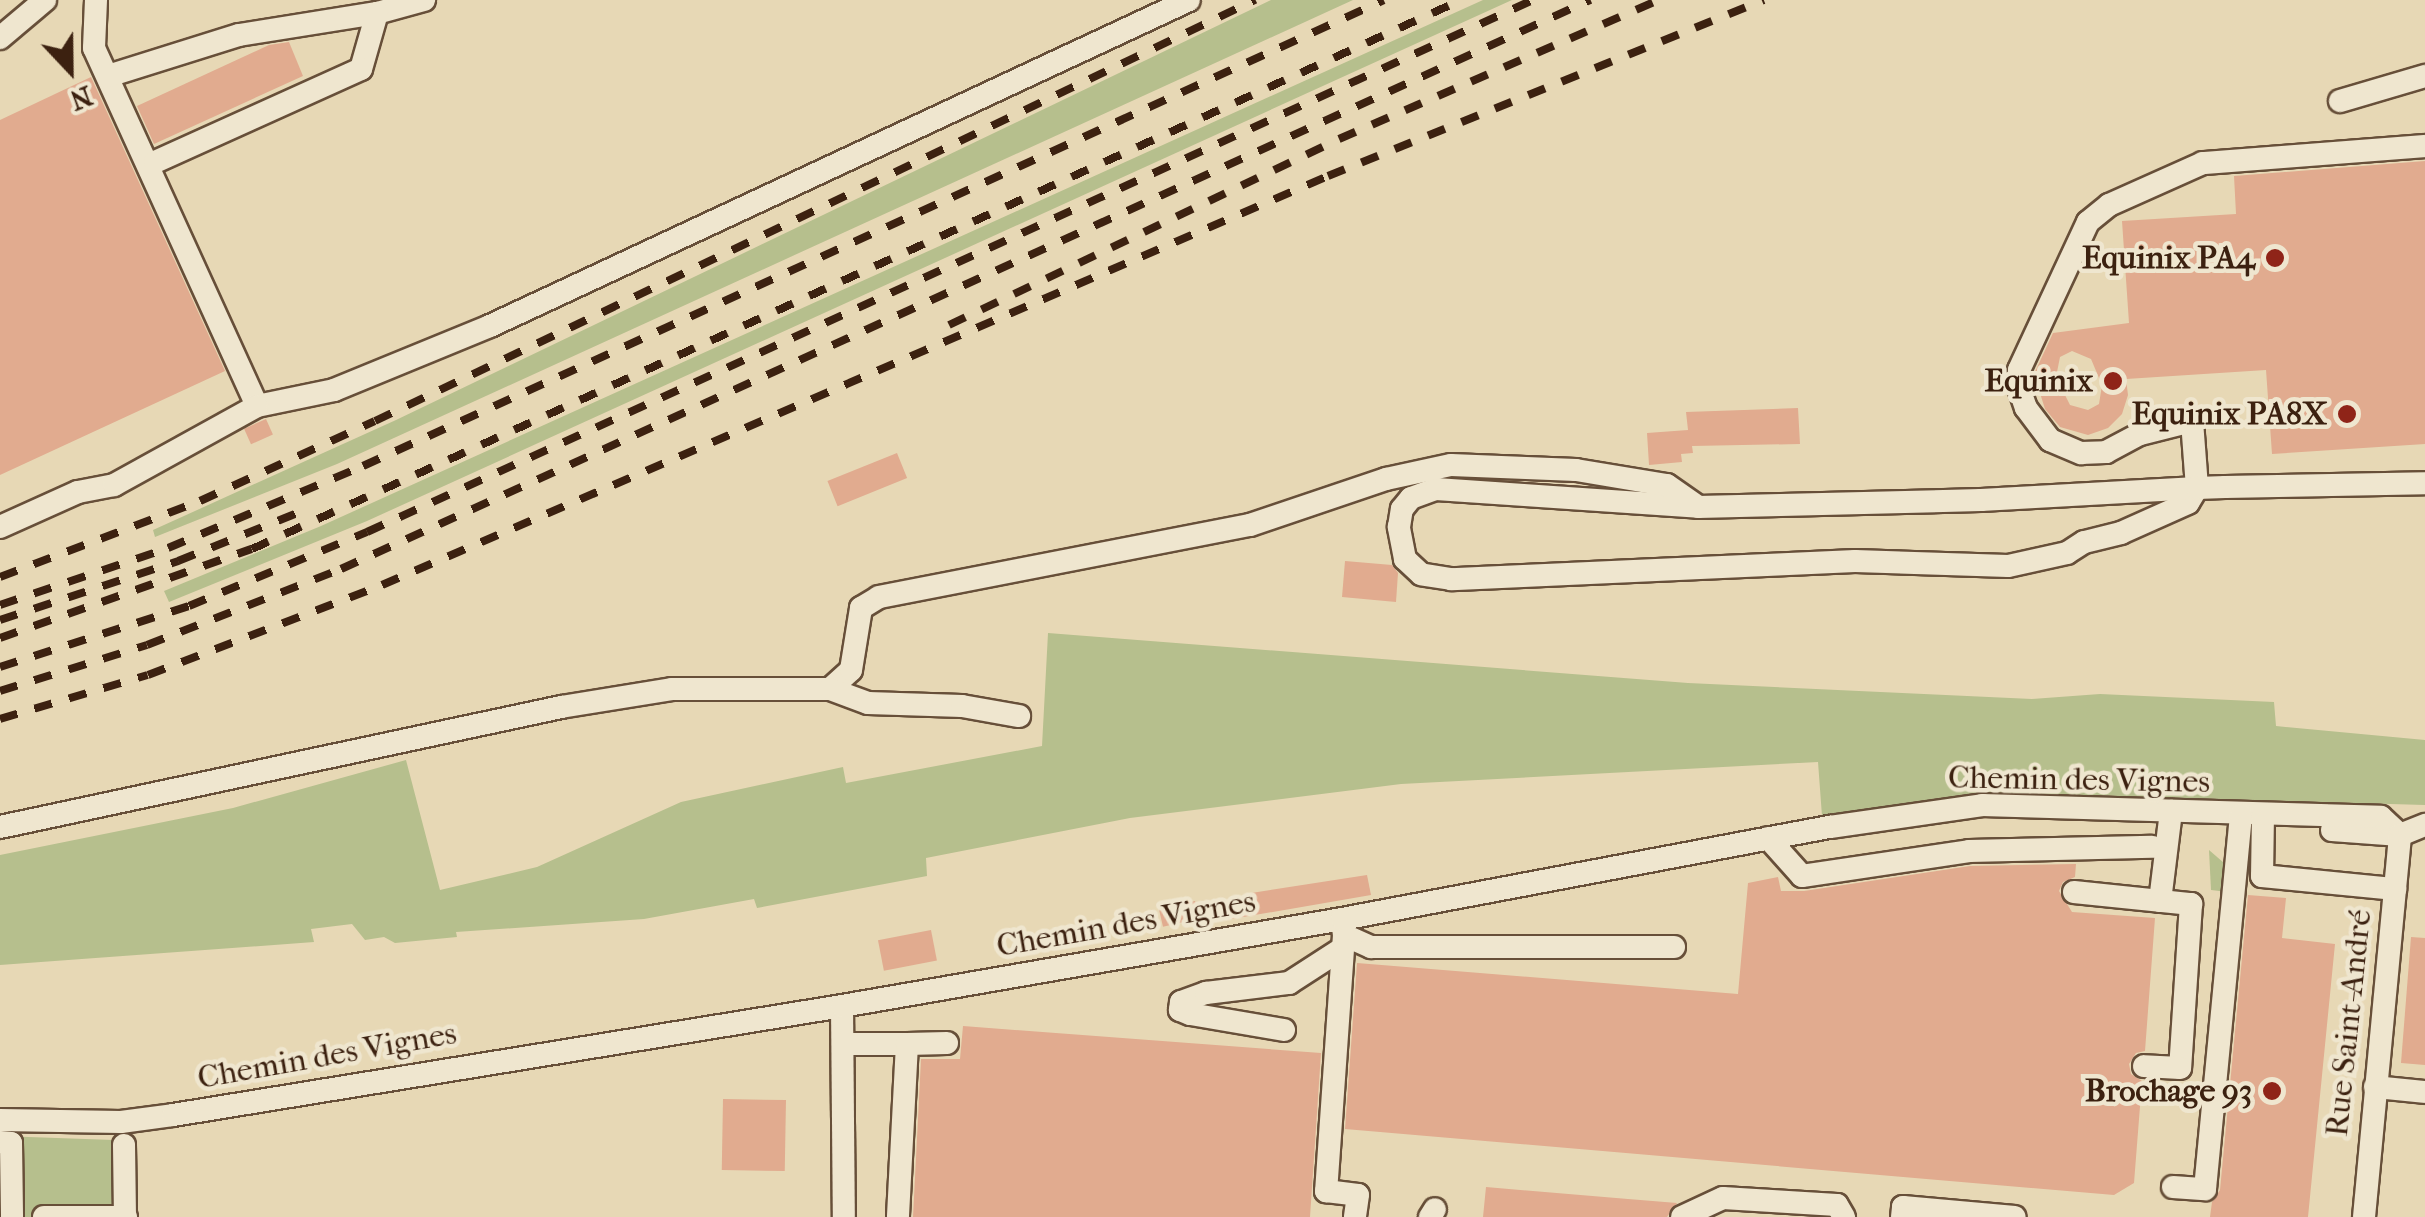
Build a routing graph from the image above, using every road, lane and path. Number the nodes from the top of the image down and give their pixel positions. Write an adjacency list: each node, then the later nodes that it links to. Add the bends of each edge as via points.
1 (45, 0): 6 (street)
2 (96, 0): 7 (street, via 94,48)
3 (424, 0): 5 (street)
4 (1188, 0): 12 (street, via 490,326 334,390)
5 (376, 13): 7 (street, via 239,35); 11 (street, via 361,68)
6 (0, 38)
7 (108, 76): 12 (street)
8 (2425, 76): 9 (street)
9 (2340, 101)
10 (2425, 146): 14 (street, via 2204,163 2110,205 2088,222 2020,370 2026,408 2050,440 2080,453 2106,452 2140,434 2192,421)
11 (156, 162)
12 (257, 406): 16 (street, via 114,484 78,492)
13 (2425, 482): 14 (street)
14 (2197, 488): 15 (street); 15 (street, via 2188,503 2154,520 2042,562 2008,566 1855,561 1450,578 1420,574 1405,559 1399,527 1410,498 1436,489)
15 (1698, 507): 17 (street, via 1667,485 1576,470 1451,465 1250,524 878,597 861,608 851,670)
16 (0, 527)
17 (830, 689): 18 (street, via 868,703 962,706); 22 (street, via 672,689 561,707)
18 (1018, 716)
19 (2162, 810): 20 (street, Chemin des Vignes); 24 (street, Chemin des Vignes, via 1982,805); 25 (street); 28 (street)
20 (2252, 815): 23 (street, Chemin des Vignes, via 2277,826); 26 (street, via 2262,876); 42 (street, via 2205,1189)
21 (2425, 825): 23 (street, Chemin des Vignes)
22 (0, 827)
23 (2400, 834): 26 (street, Rue Saint-André)
24 (1768, 838): 25 (street, via 1802,876 1969,851); 29 (street, Chemin des Vignes)
25 (2152, 847): 28 (street)
26 (2395, 889): 37 (street, Rue Saint-André)
27 (2074, 892): 28 (street)
28 (2154, 900): 36 (street, via 2191,904 2180,1068)
29 (1343, 934): 30 (street, via 1371,948); 31 (street, Chemin des Vignes); 32 (street, via 1289,983 1181,1002 1180,1010 1190,1014); 48 (street, via 1326,1191 1358,1195)
30 (1674, 947)
31 (842, 1006): 34 (street); 39 (street, Chemin des Vignes, via 121,1122)
32 (1284, 1030)
33 (947, 1043): 35 (street)
34 (842, 1044): 35 (street); 46 (street)
35 (907, 1044): 47 (street)
36 (2144, 1066)
37 (2375, 1087): 38 (street); 53 (street, Rue Saint-André)
38 (2425, 1092)
39 (0, 1120)
40 (0, 1142): 44 (street, via 11,1142)
41 (124, 1145): 43 (street)
42 (2174, 1187)
43 (126, 1216): 45 (street)
44 (12, 1217)
45 (44, 1217)
46 (844, 1217)
47 (898, 1217)
48 (1356, 1217)
49 (1682, 1217): 50 (street, via 1723,1198 1837,1205)
50 (1844, 1217)
51 (1902, 1217): 52 (street, via 1903,1207)
52 (2015, 1217)
53 (2364, 1217)

